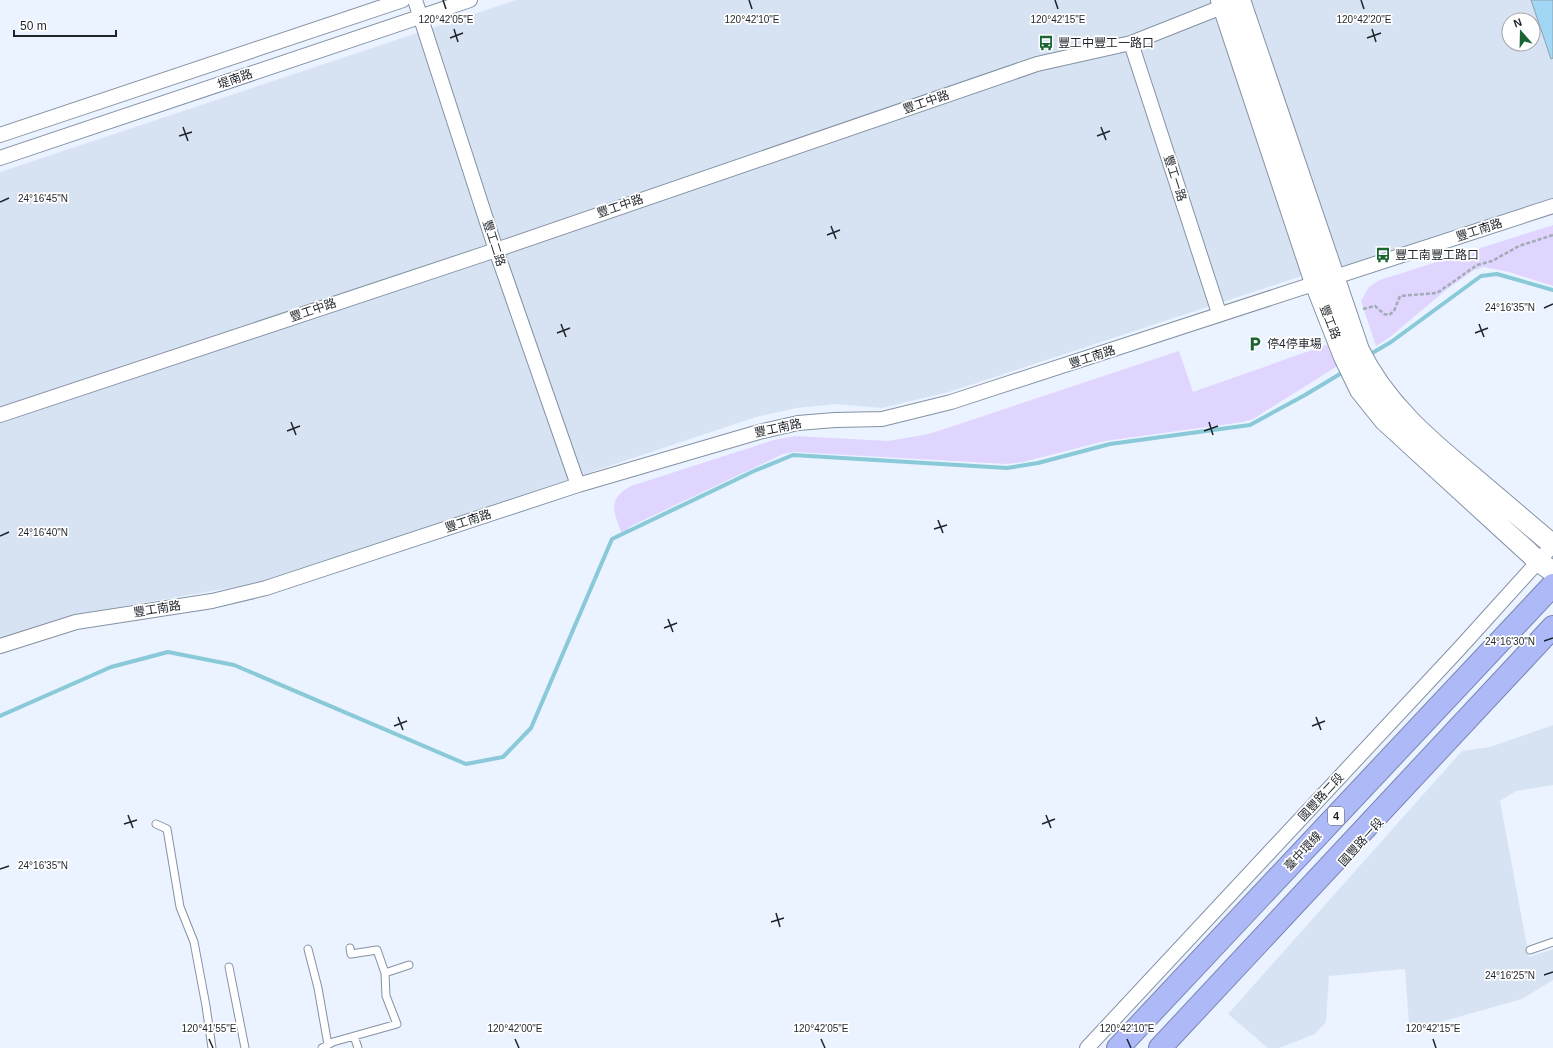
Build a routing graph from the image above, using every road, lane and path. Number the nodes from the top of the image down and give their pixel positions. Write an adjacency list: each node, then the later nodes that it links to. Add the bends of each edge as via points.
1 (403, 0): 7 (street, 堤南路)
2 (416, 0): 5 (street, 豐工二路)
3 (470, 0): 5 (street, 堤南路)
4 (1231, 1): 6 (street, 豐工中路); 12 (street, 豐工路); 13 (street, 豐工路)
5 (421, 17): 8 (street, 堤南路); 11 (street, 豐工二路)
6 (1131, 43): 11 (street, 豐工中路, via 1037,64); 14 (street, 豐工一路)
7 (0, 135)
8 (0, 158)
9 (1553, 206): 12 (street, 豐工南路)
10 (1553, 235): 15 (path, via 1519,246 1492,261 1477,265 1437,293 1400,296 1394,311 1389,315 1375,306)
11 (496, 250): 17 (street, 豐工中路); 18 (street, 豐工二路)
12 (1334, 276): 13 (street, 豐工南路); 15 (street, 豐工路)
13 (1315, 283): 14 (street, 豐工南路); 16 (street, 豐工路)
14 (1219, 314): 18 (street, 豐工南路, via 910,413 882,419 798,423)
15 (1348, 315): 16 (street, 豐工路)
16 (1355, 360): 19 (street, 豐工路, via 1428,439); 20 (street, 豐工路, via 1360,390 1384,420)
17 (0, 415)
18 (578, 484): 24 (street, 豐工南路, via 266,588 212,601 76,622)
19 (1553, 545): 20 (street, 國豐路二段)
20 (1545, 567): 38 (street, 國豐路二段, via 1459,649)
21 (1553, 584): 39 (highway, 臺中環線 / 4)
22 (1553, 627): 40 (highway, 4)
23 (1553, 639): 41 (street, 國豐路一段, via 1394,806)
24 (0, 646)
25 (156, 824): 35 (lane, via 167,829 180,907 194,942)
26 (1553, 942): 29 (lane)
27 (350, 948): 32 (lane, via 351,954 377,950)
28 (308, 949): 34 (lane, via 318,988)
29 (1530, 950)
30 (409, 964): 32 (lane)
31 (229, 967): 36 (lane)
32 (385, 972): 33 (lane, via 386,996 397,1024)
33 (354, 1036): 34 (lane); 37 (lane)
34 (325, 1047)
35 (212, 1048)
36 (245, 1048)
37 (358, 1048)
38 (1087, 1048)
39 (1118, 1048)
40 (1160, 1048)
41 (1173, 1048)

